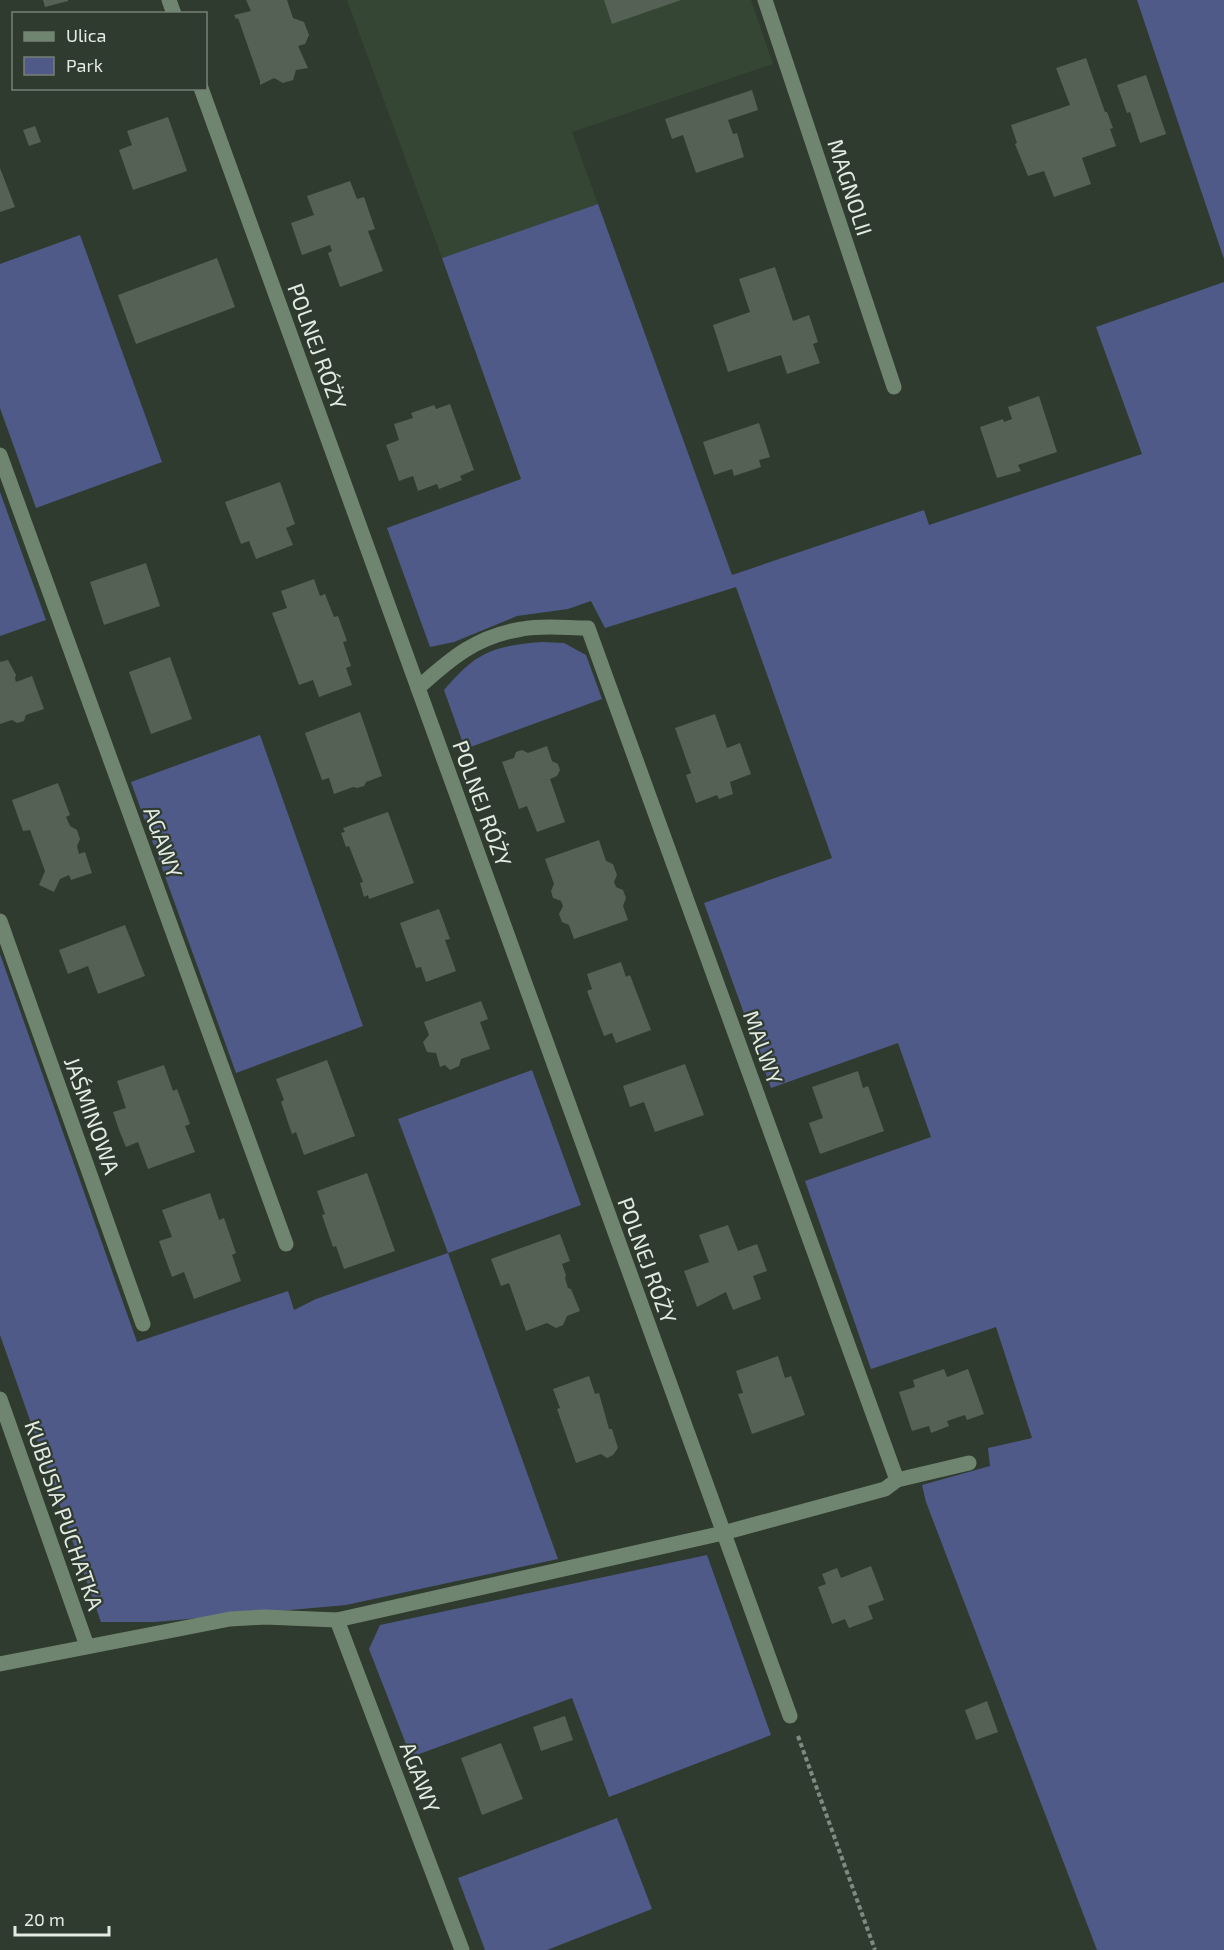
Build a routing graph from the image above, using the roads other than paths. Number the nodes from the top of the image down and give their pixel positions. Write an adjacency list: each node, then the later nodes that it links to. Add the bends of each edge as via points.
1 (765, 0): 3 (street, MAGNOLII)
2 (202, 90): 5 (street, POLNEJ RÓŻY)
3 (894, 387)
4 (0, 455): 7 (street, AGAWY)
5 (418, 688): 11 (street, MALWY, via 464,649 491,636 524,628 588,628); 12 (street, POLNEJ RÓŻY)
6 (0, 921): 8 (street, JAŚMINOWA)
7 (285, 1244)
8 (143, 1324)
9 (0, 1399): 14 (street, KUBUSIA PUCHATKA)
10 (969, 1463): 11 (street)
11 (897, 1480): 12 (street, via 885,1489)
12 (723, 1533): 13 (street); 16 (street, POLNEJ RÓŻY)
13 (337, 1620): 14 (street, via 230,1620); 17 (street, AGAWY)
14 (87, 1647): 15 (street)
15 (0, 1664)
16 (790, 1716)
17 (462, 1950)

